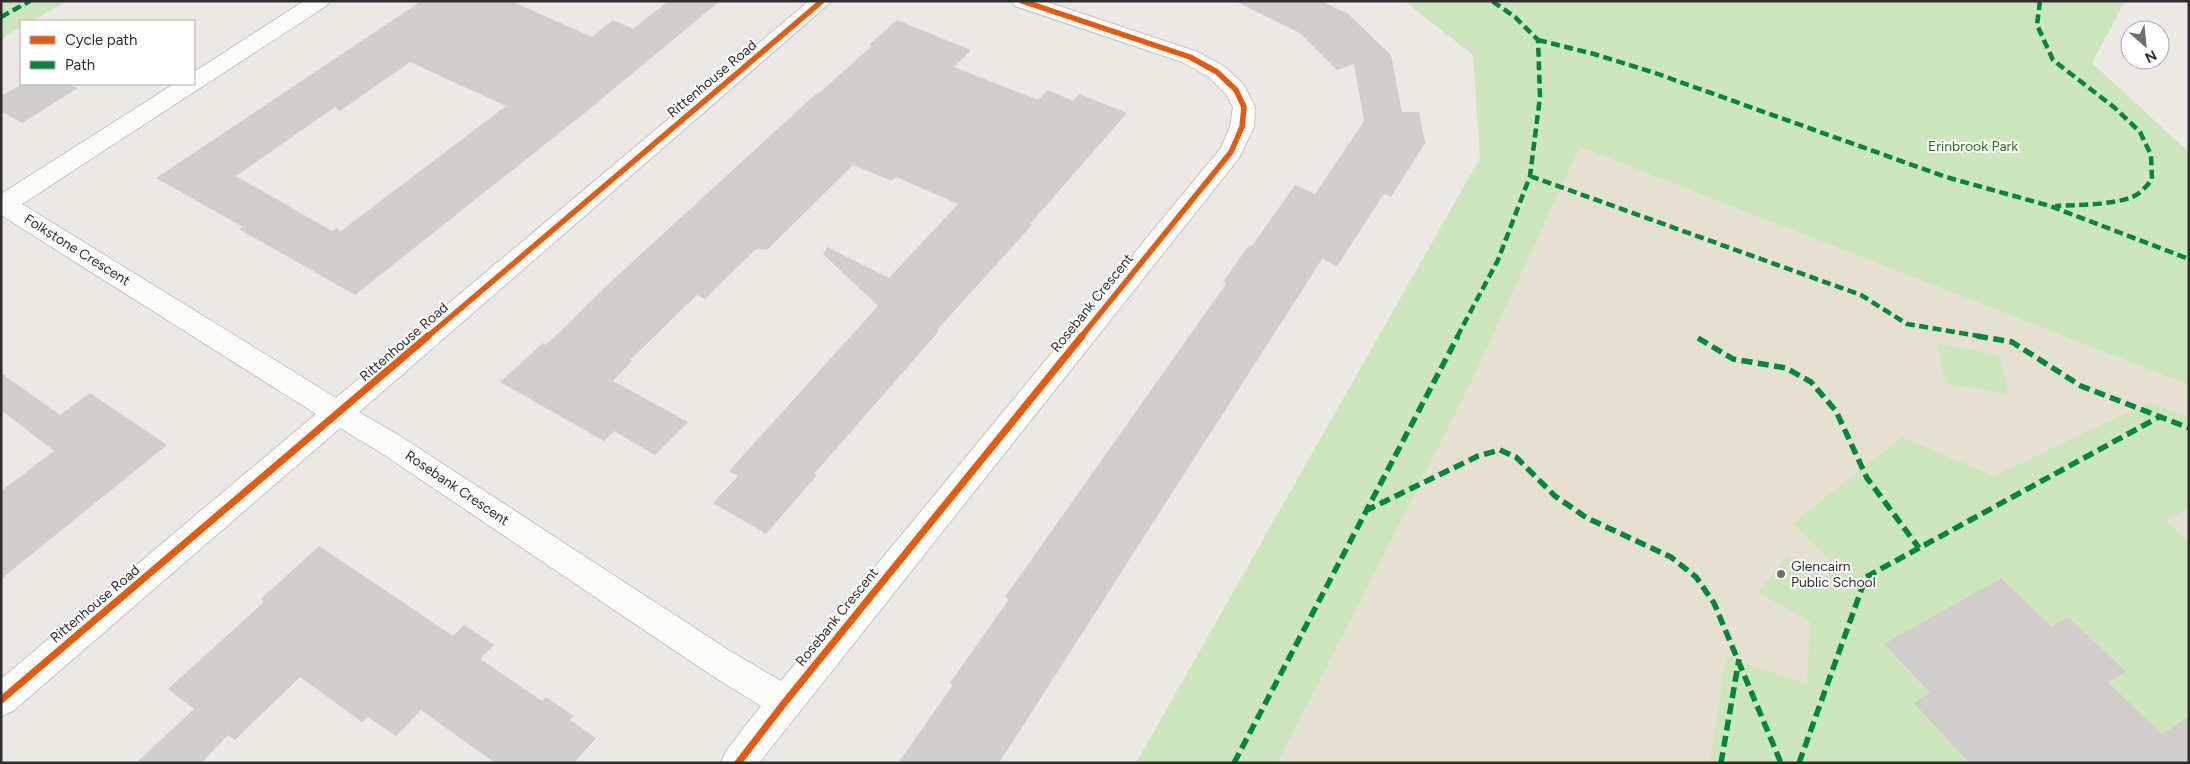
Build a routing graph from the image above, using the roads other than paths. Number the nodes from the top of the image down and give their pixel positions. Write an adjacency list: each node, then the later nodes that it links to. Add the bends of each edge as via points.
1 (319, 1): 4 (street)
2 (822, 1): 7 (street, Rittenhouse Road)
3 (1022, 1): 9 (street, Rosebank Crescent, via 1190,57 1217,72 1236,90 1244,108 1242,127 1231,152)
4 (195, 81)
5 (188, 85): 6 (street, Folkstone Crescent)
6 (2, 205): 7 (street, Folkstone Crescent)
7 (340, 413): 8 (street, Rittenhouse Road); 9 (street, Rosebank Crescent)
8 (1, 700)
9 (785, 702): 10 (street)
10 (738, 763)

